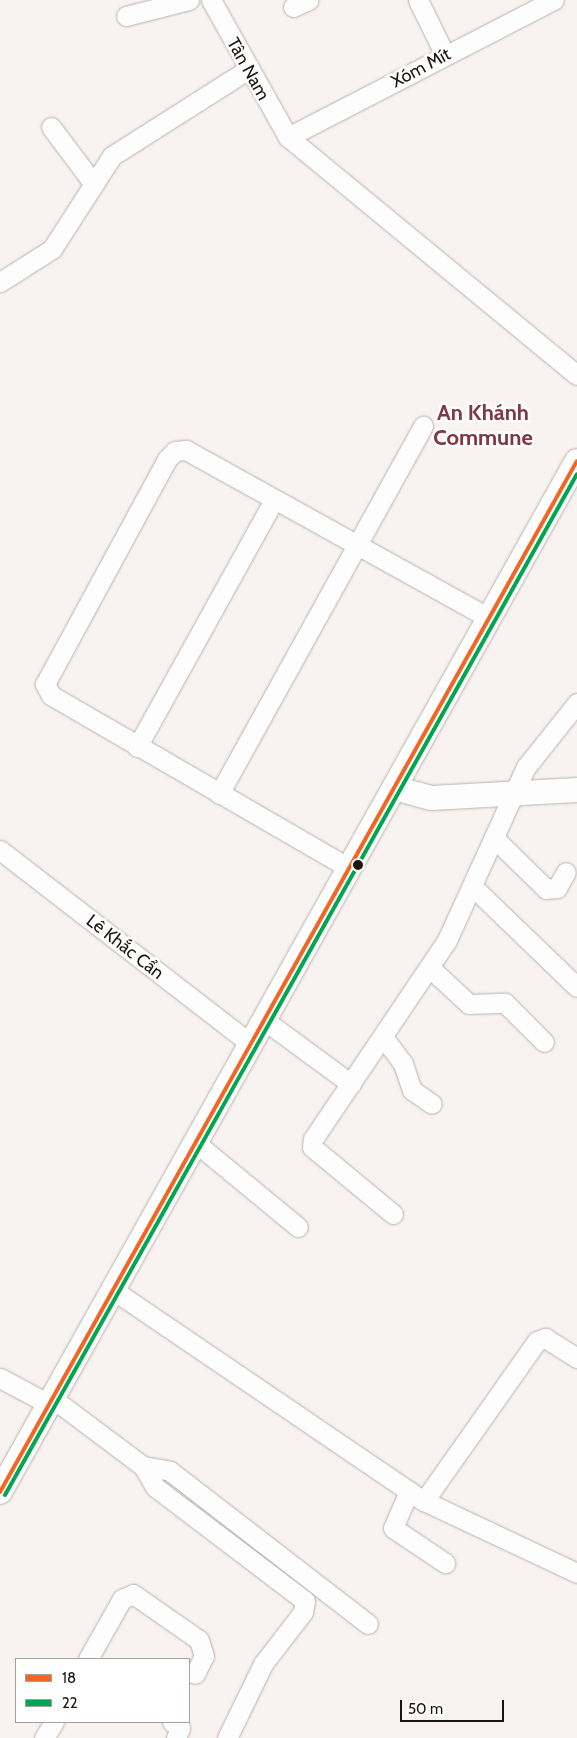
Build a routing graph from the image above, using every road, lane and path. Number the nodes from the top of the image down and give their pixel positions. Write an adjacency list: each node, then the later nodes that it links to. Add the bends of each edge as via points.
1 (189, 0): 5 (street)
2 (211, 0): 7 (street, Tân Nam)
3 (418, 0): 6 (street)
4 (554, 0): 6 (street, Xóm Mít)
5 (126, 16)
6 (445, 55): 9 (street, Xóm Mít)
7 (247, 70): 9 (street, Tân Nam); 10 (street, via 112,156)
8 (51, 127): 10 (street)
9 (288, 137): 12 (street, Tân Nam)
10 (93, 182): 11 (street, via 52,249)
11 (0, 282)
12 (577, 376)
13 (423, 426): 16 (street)
14 (577, 461): 17 (main road)
15 (274, 500): 16 (street); 19 (street); 19 (street, via 186,450 175,451 167,459 48,672 45,684 51,695)
16 (358, 546): 17 (street); 22 (street)
17 (489, 618): 20 (main road)
18 (577, 703): 23 (street, via 526,767)
19 (137, 747): 22 (street)
20 (394, 788): 23 (main road, via 432,798); 26 (main road)
21 (577, 790): 23 (main road)
22 (219, 794): 26 (street)
23 (514, 794): 24 (street)
24 (494, 838): 27 (street, via 546,889 557,888); 28 (street)
25 (0, 850): 34 (street, Lê Khắc Cẩn)
26 (349, 868): 31 (main road)
27 (566, 872)
28 (473, 887): 29 (street); 30 (street)
29 (429, 967): 32 (street); 33 (street, via 469,1004 505,1003)
30 (577, 987)
31 (264, 1020): 34 (main road); 35 (street)
32 (382, 1037): 35 (street); 36 (street, via 403,1064 412,1090)
33 (544, 1042)
34 (251, 1044): 37 (main road)
35 (351, 1084): 38 (street, via 315,1135 312,1147)
36 (432, 1104)
37 (196, 1143): 39 (street); 40 (main road)
38 (393, 1214)
39 (298, 1227)
40 (113, 1290): 43 (main road); 46 (street)
41 (577, 1358): 46 (street, via 545,1338 536,1341)
42 (0, 1378): 43 (street)
43 (51, 1401): 44 (street); 45 (main road)
44 (143, 1466): 49 (street, via 170,1470); 56 (street, via 155,1487 305,1601 303,1612 263,1664)
45 (0, 1492)
46 (417, 1496): 47 (street, via 393,1528); 48 (street)
47 (444, 1562)
48 (577, 1573)
49 (368, 1624)
50 (89, 1658): 51 (street, via 122,1600 133,1594 200,1640 204,1656)
51 (196, 1674)
52 (53, 1723): 54 (street)
53 (173, 1723): 55 (street, via 180,1728)
54 (44, 1738)
55 (176, 1738)
56 (227, 1738)

